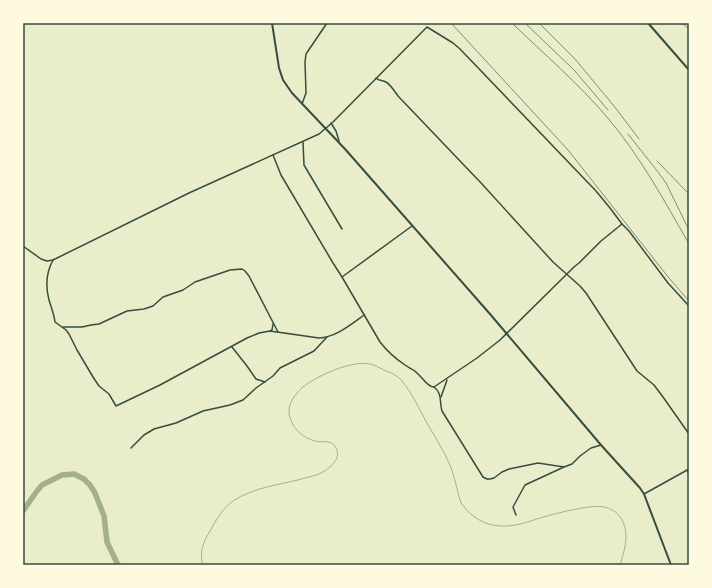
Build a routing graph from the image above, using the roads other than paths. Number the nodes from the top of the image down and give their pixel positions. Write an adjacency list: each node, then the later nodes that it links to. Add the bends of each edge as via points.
1 (272, 23): 6 (street, via 282,75)
2 (327, 23): 6 (street, via 306,54 306,93)
3 (648, 23): 4 (street)
4 (689, 70)
5 (376, 78): 7 (street); 12 (street, via 428,27 460,49 596,191); 17 (street, via 392,88)
6 (302, 104): 8 (street)
7 (331, 123): 8 (street); 10 (street)
8 (325, 129): 9 (street); 10 (street)
9 (303, 142): 11 (street); 14 (street, via 304,165)
10 (339, 143): 13 (street)
11 (273, 155): 16 (street); 18 (street, via 281,175)
12 (622, 224): 17 (street); 19 (street)
13 (412, 226): 18 (street); 25 (street)
14 (342, 229)
15 (23, 246): 16 (street, via 41,259)
16 (53, 260): 22 (street, via 46,279 48,298 55,322)
17 (567, 275): 25 (street); 32 (street, via 586,293 637,371 654,385)
18 (342, 277): 20 (street)
19 (689, 306)
20 (364, 315): 26 (street, via 336,334); 30 (street, via 387,350 417,372 429,386)
21 (273, 323): 22 (street, via 249,276 240,269 195,282 183,290 163,297 153,306 127,311 99,324); 23 (street); 24 (street)
22 (62, 327): 27 (street, via 69,334 99,386 109,394 116,406)
23 (270, 331): 24 (street); 27 (street, via 262,332)
24 (278, 332): 26 (street)
25 (506, 334): 28 (street); 33 (street)
26 (327, 337): 29 (street, via 314,351 280,368)
27 (232, 347): 29 (street, via 256,379)
28 (447, 380): 30 (street); 31 (street)
29 (265, 382): 34 (street, via 239,402 203,411 154,430 144,435)
30 (434, 387): 31 (street)
31 (440, 398): 35 (street, via 444,414 485,478 489,480 505,470 538,463)
32 (689, 434)
33 (601, 445): 35 (street, via 591,448 572,464); 38 (street)
34 (131, 448)
35 (564, 467): 39 (street, via 524,486 513,507)
36 (688, 469): 37 (street); 38 (street)
37 (689, 474)
38 (644, 494): 40 (street)
39 (516, 515)
40 (671, 565)

